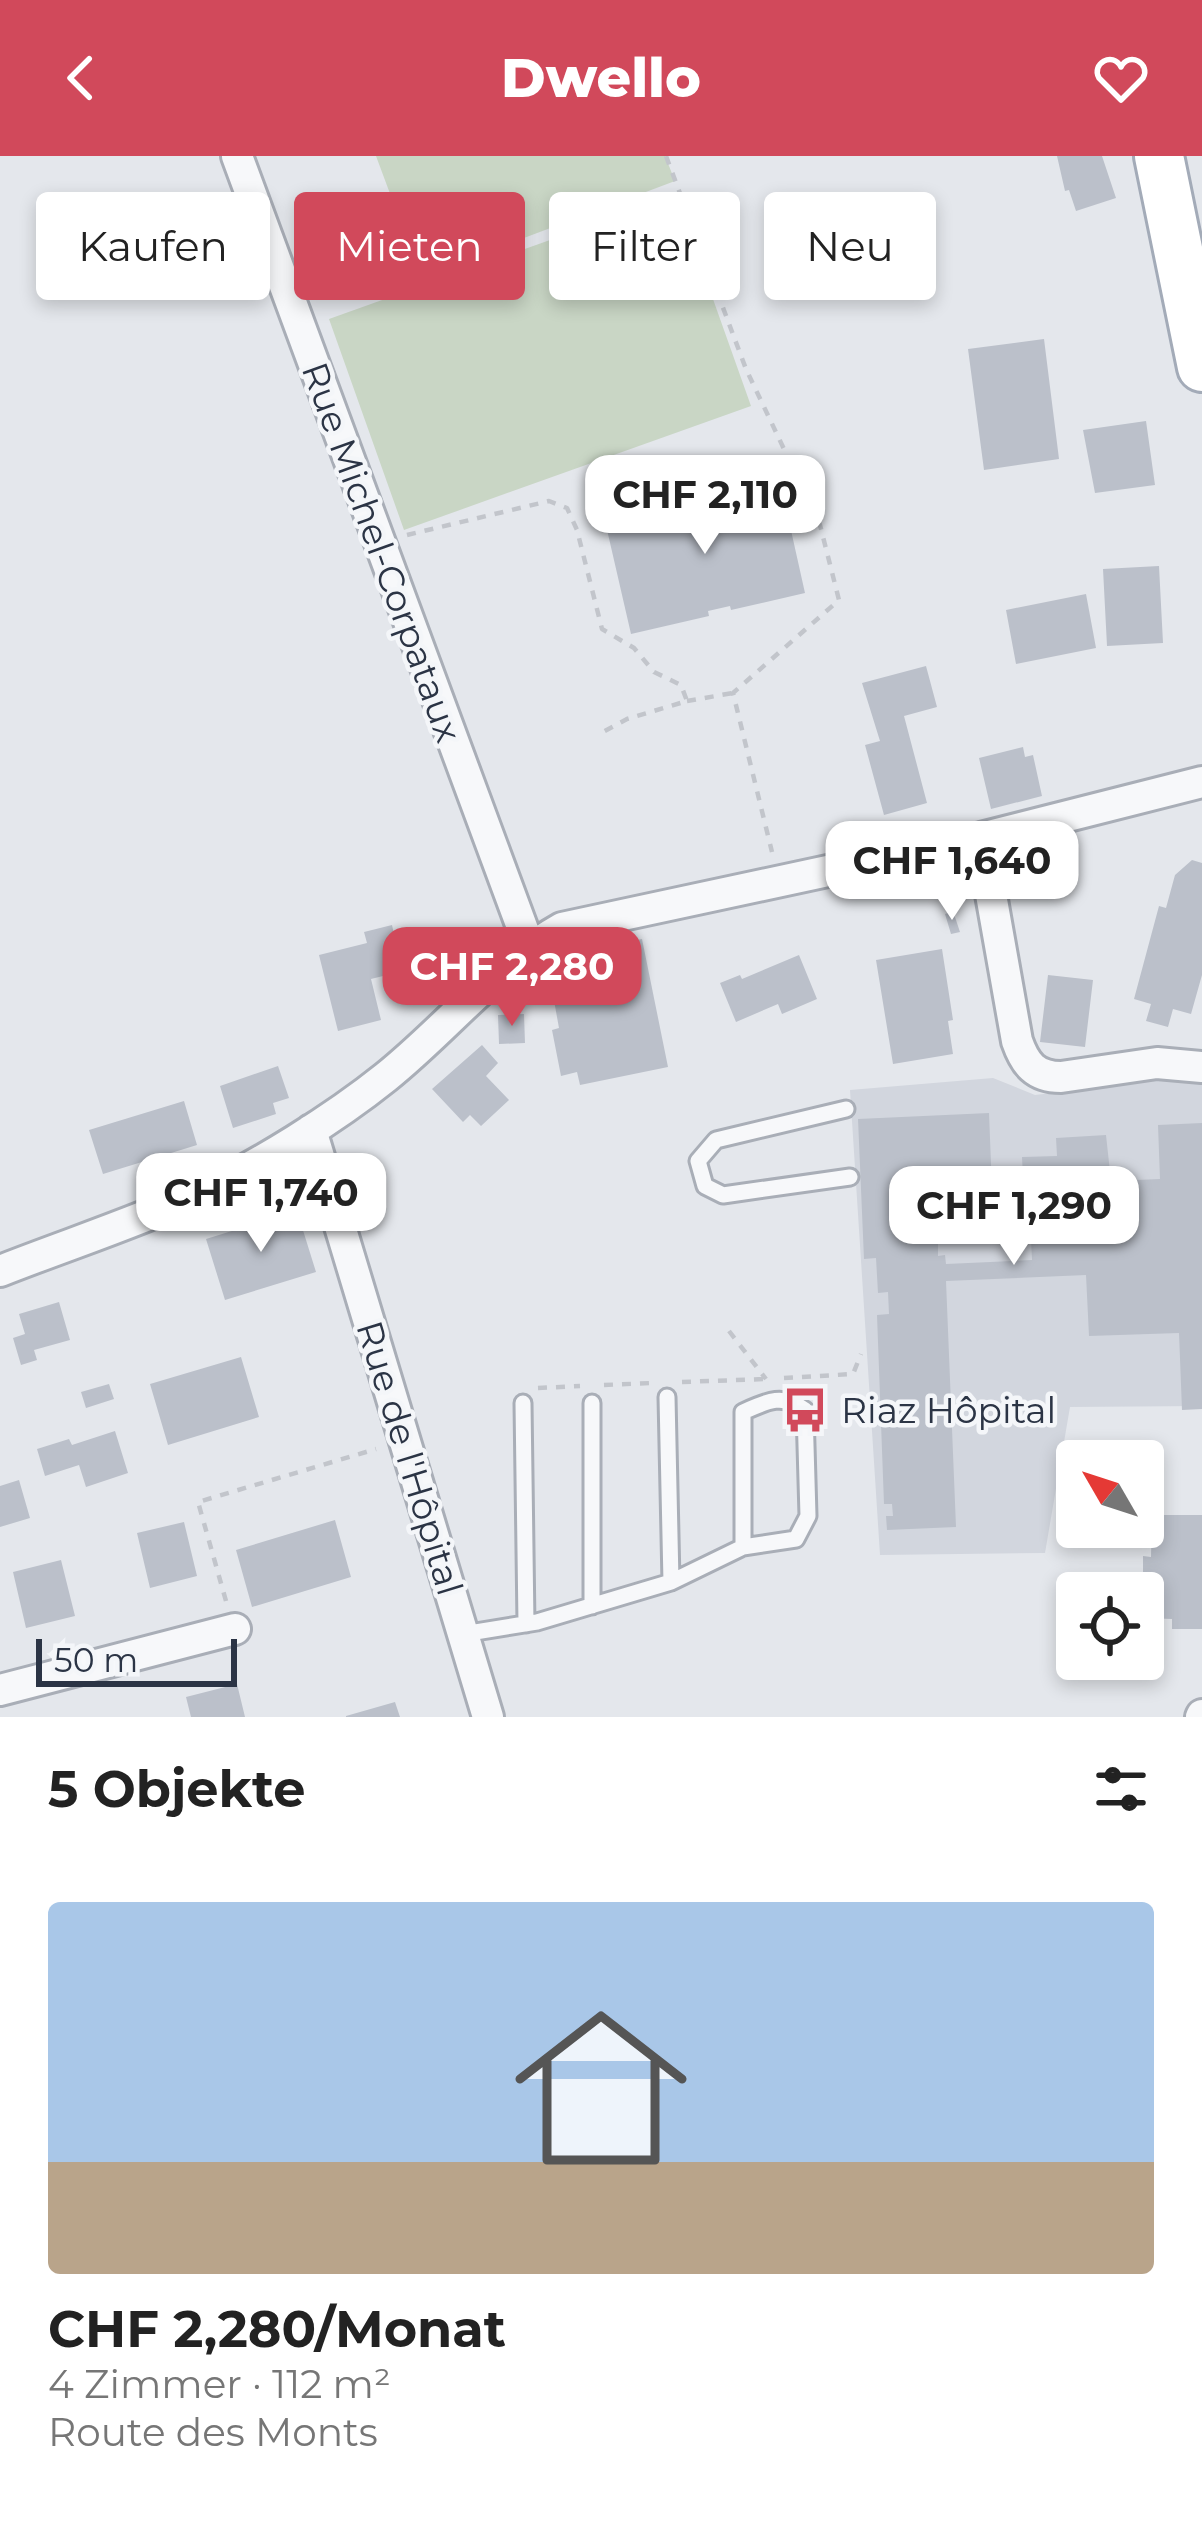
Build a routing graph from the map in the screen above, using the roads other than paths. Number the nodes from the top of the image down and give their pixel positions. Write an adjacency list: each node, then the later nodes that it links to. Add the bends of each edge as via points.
1 (237, 156): 6 (street, Rue Michel-Corpataux)
2 (1159, 156): 3 (main road)
3 (1202, 367)
4 (1202, 782): 5 (street)
5 (981, 838): 6 (street, via 562,928); 7 (street, via 1017,1041 1032,1069 1061,1077 1157,1063)
6 (529, 946): 9 (street, via 386,1076)
7 (1202, 1066)
8 (846, 1109): 10 (lane, via 716,1140 698,1161 705,1186 723,1196)
9 (311, 1130): 11 (street, via 201,1192); 20 (street, Rue de l'Hôpital)
10 (850, 1177)
11 (0, 1270)
12 (668, 1397): 16 (lane)
13 (523, 1403): 18 (lane)
14 (592, 1403): 17 (lane)
15 (743, 1547): 15 (lane, via 796,1539 808,1516 805,1410 792,1400 770,1399 743,1412); 16 (lane)
16 (671, 1582): 17 (lane)
17 (592, 1606): 18 (lane)
18 (526, 1624): 20 (lane)
19 (235, 1630): 21 (street)
20 (464, 1634): 22 (street, Rue de l'Hôpital)
21 (0, 1690)
22 (488, 1717)

